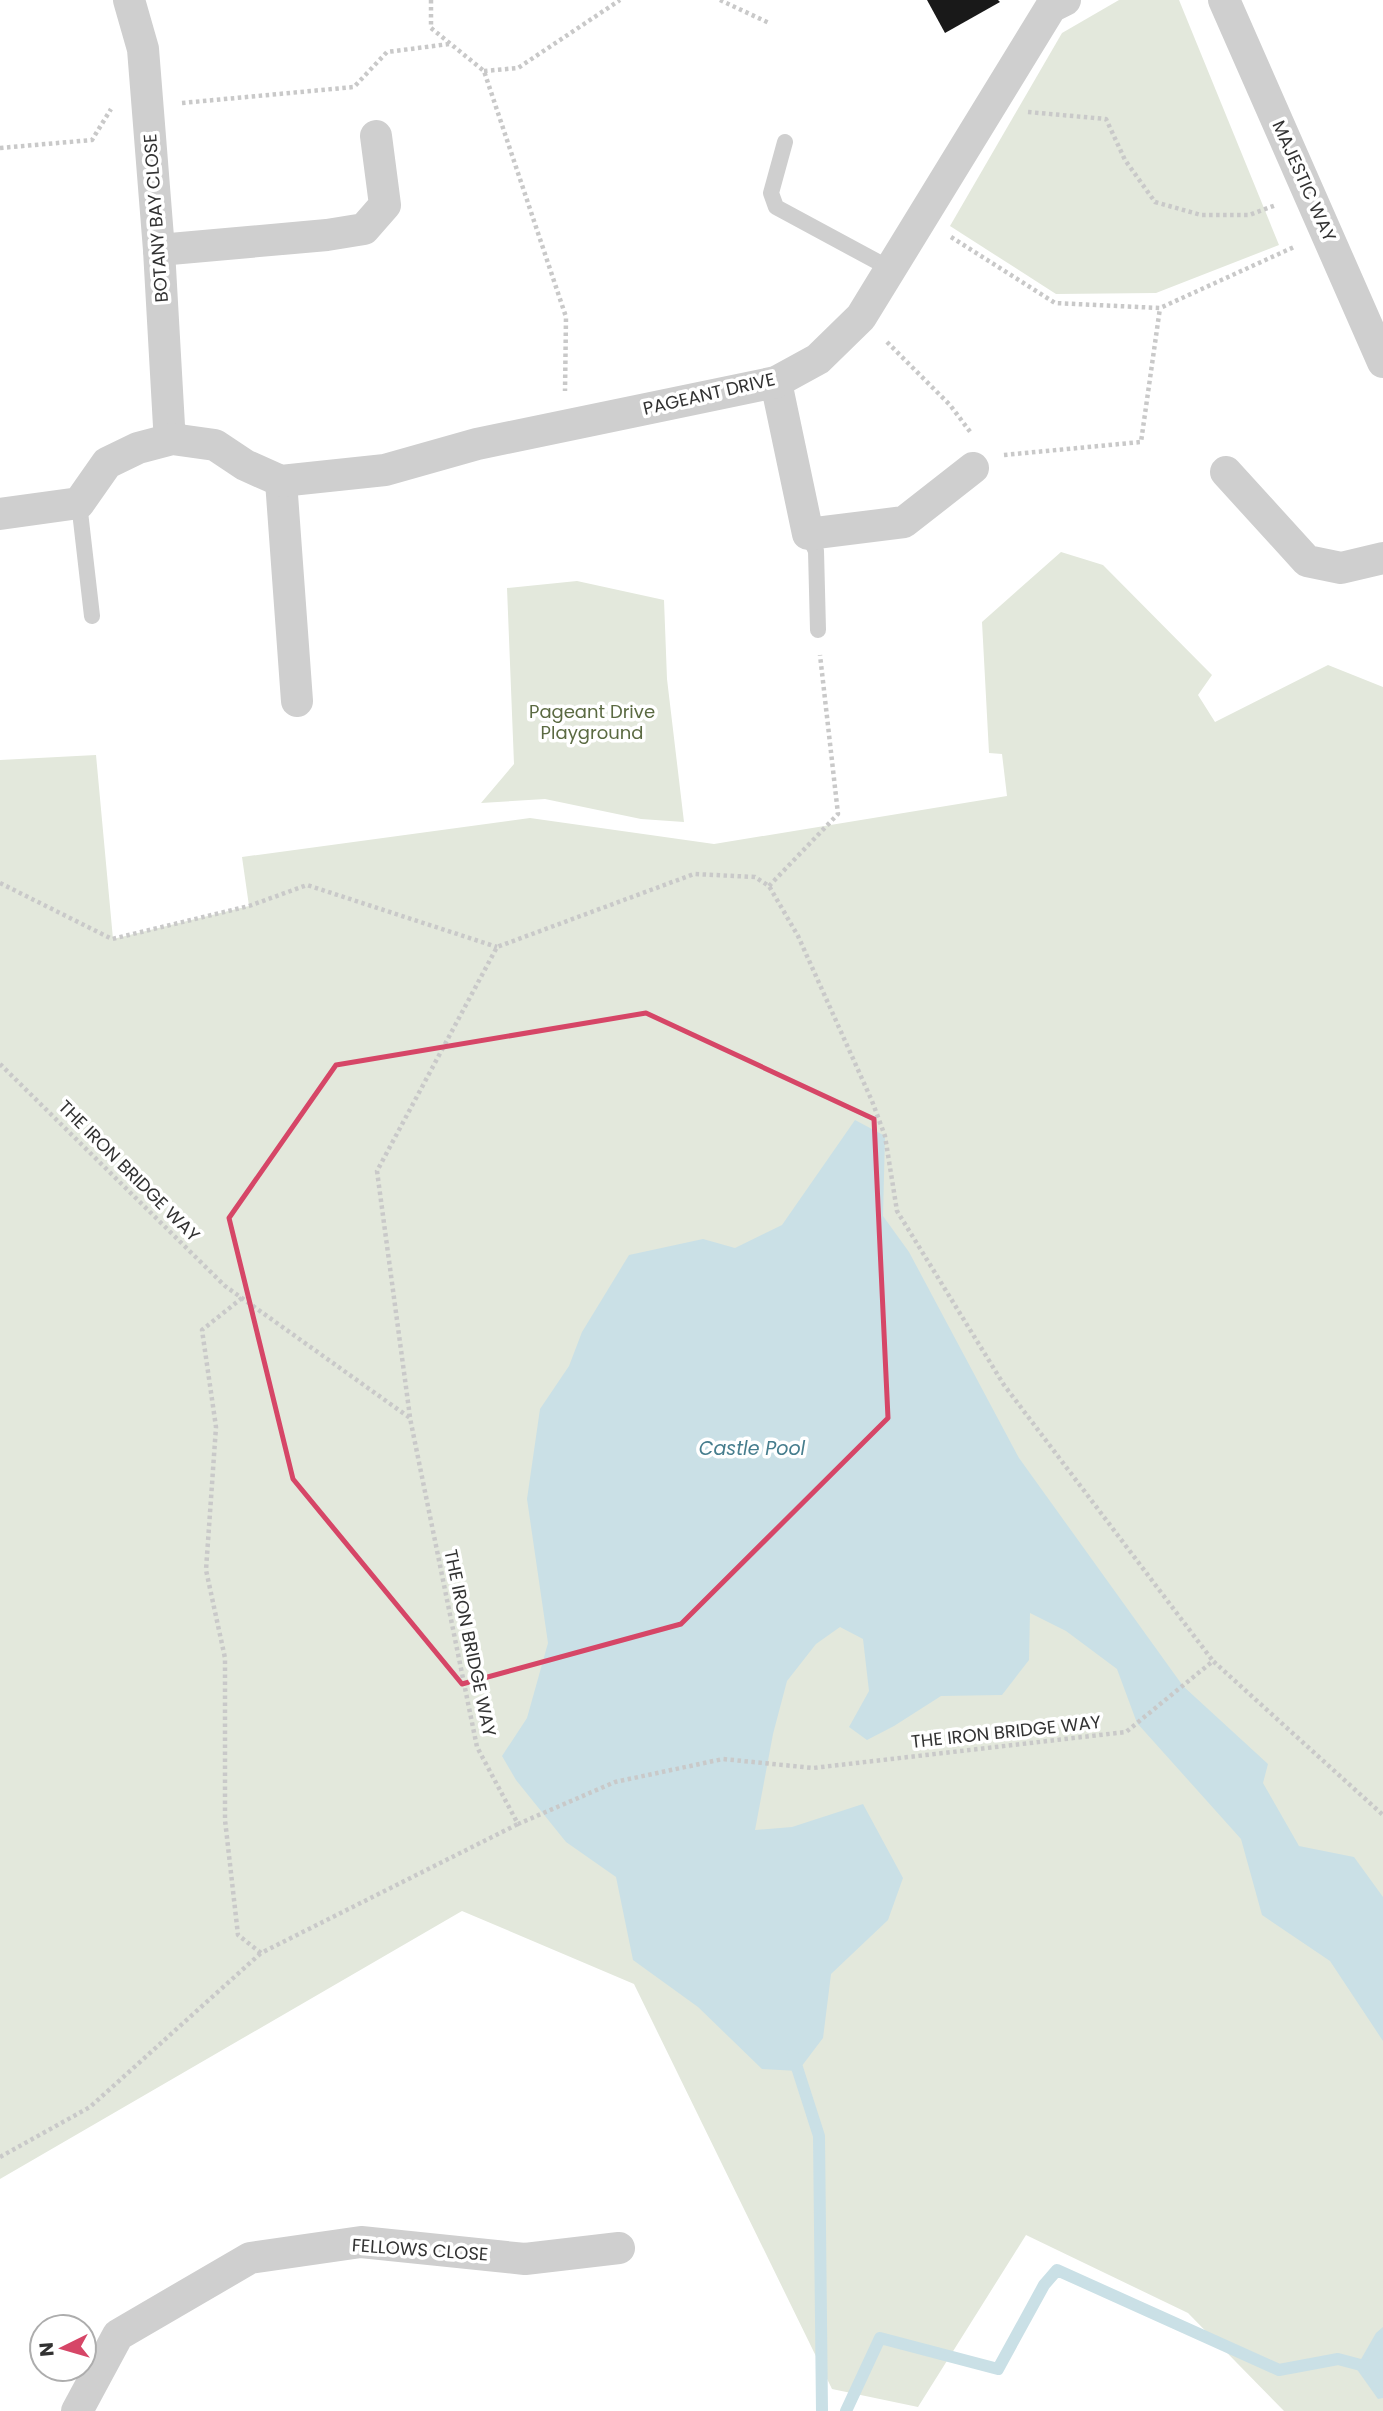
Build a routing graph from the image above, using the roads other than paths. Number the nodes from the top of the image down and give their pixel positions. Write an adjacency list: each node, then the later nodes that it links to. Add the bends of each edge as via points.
1 (129, 0): 6 (street, BOTANY BAY CLOSE, via 143,49)
2 (1224, 0): 8 (street, MAJESTIC WAY)
3 (1054, 2): 7 (street, PAGEANT DRIVE)
4 (376, 136): 6 (street, via 385,205 364,229)
5 (785, 142): 7 (lane, via 771,193 776,207)
6 (159, 250): 10 (street, BOTANY BAY CLOSE)
7 (889, 268): 9 (street, PAGEANT DRIVE, via 861,317 818,359)
8 (1383, 362)
9 (776, 382): 13 (street, PAGEANT DRIVE, via 477,444 386,470); 16 (street)
10 (172, 439): 13 (street, PAGEANT DRIVE, via 215,445 246,466); 14 (street, via 107,463)
11 (981, 462): 16 (street, via 904,522)
12 (1226, 472): 17 (street, via 1307,561 1341,568)
13 (281, 481): 20 (street)
14 (79, 503): 15 (street); 18 (lane)
15 (0, 514)
16 (808, 534): 19 (lane, via 816,551)
17 (1383, 558)
18 (92, 616)
19 (818, 630)
20 (297, 701)
21 (619, 2248): 22 (street, FELLOWS CLOSE, via 525,2259 361,2242 250,2258 118,2335)
22 (76, 2411)

